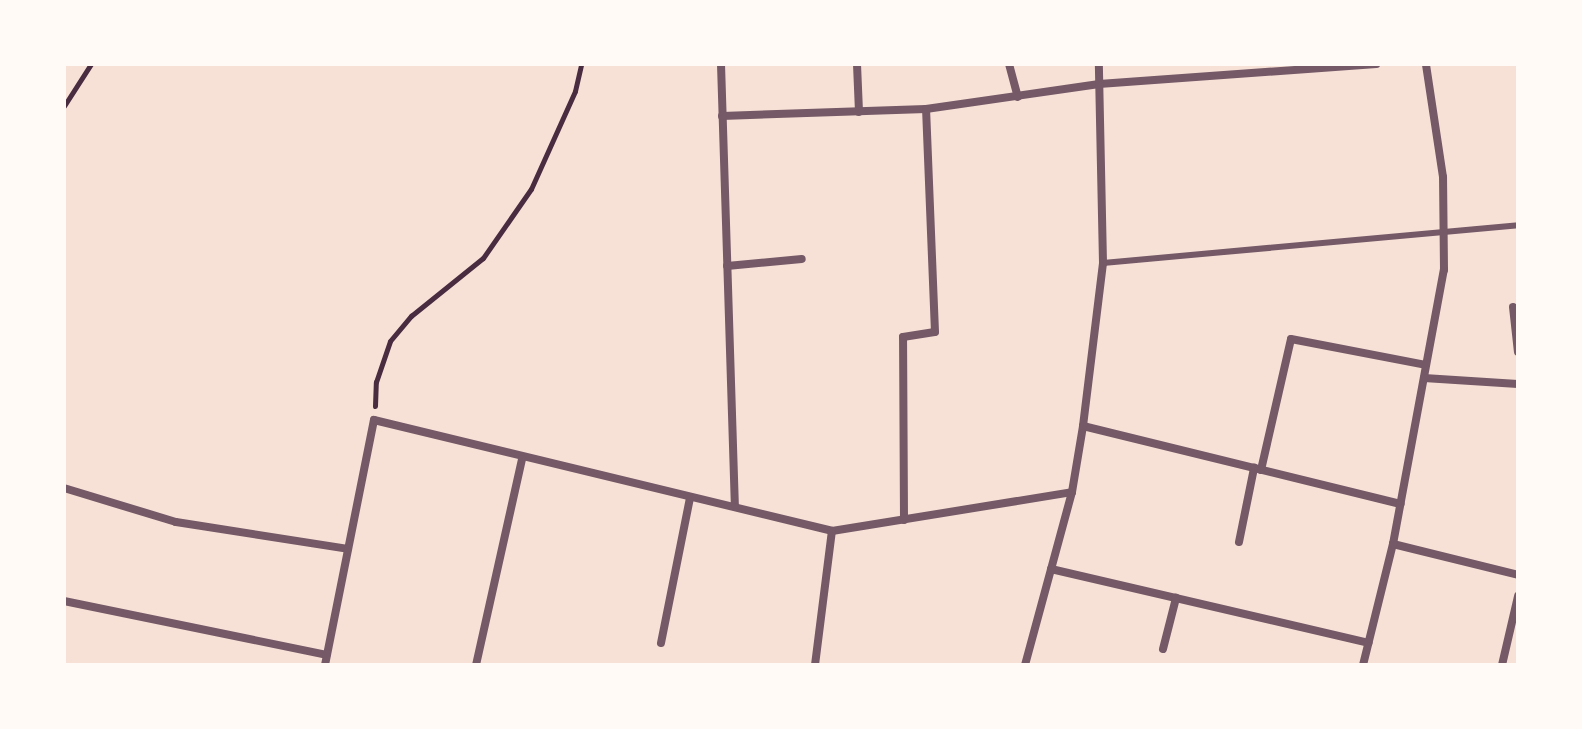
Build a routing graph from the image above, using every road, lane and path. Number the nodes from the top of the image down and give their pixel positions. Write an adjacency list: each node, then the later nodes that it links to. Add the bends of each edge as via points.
1 (91, 64): 11 (path)
2 (581, 64): 25 (path, via 575,91 531,189 483,258 411,316 390,341 376,382)
3 (721, 64): 14 (street)
4 (857, 64): 13 (street)
5 (1009, 64): 10 (street)
6 (1099, 64): 9 (street)
7 (1376, 64): 9 (street)
8 (1426, 64): 16 (street, via 1443,177)
9 (1099, 84): 10 (street); 18 (street)
10 (1018, 97): 12 (street)
11 (64, 106)
12 (926, 109): 13 (street); 34 (street, via 935,332 903,337)
13 (859, 112): 14 (street)
14 (722, 116): 19 (street)
15 (1518, 225): 16 (lane)
16 (1443, 232): 18 (lane); 22 (street, via 1444,270)
17 (802, 259): 19 (street)
18 (1103, 263): 26 (street)
19 (727, 266): 33 (street)
20 (1513, 307): 21 (street)
21 (1518, 352)
22 (1426, 365): 23 (street); 28 (street, via 1291,339)
23 (1424, 378): 24 (street); 32 (street)
24 (1518, 384)
25 (374, 420): 27 (street); 38 (street)
26 (1083, 426): 28 (street); 30 (street)
27 (522, 459): 31 (street); 48 (street)
28 (1258, 469): 32 (street); 36 (street)
29 (64, 488): 38 (street, via 176,522)
30 (1072, 492): 34 (street); 39 (street)
31 (690, 498): 33 (street); 44 (street)
32 (1401, 504): 37 (street)
33 (735, 506): 35 (street)
34 (904, 520): 35 (street)
35 (832, 531): 49 (street)
36 (1239, 542)
37 (1393, 544): 40 (street); 45 (street)
38 (348, 549): 47 (street)
39 (1051, 569): 42 (street); 50 (street)
40 (1518, 575)
41 (1518, 596): 52 (street)
42 (1176, 598): 45 (street); 46 (street)
43 (64, 601): 47 (street)
44 (661, 643)
45 (1369, 643): 51 (street)
46 (1163, 649)
47 (325, 660)
48 (476, 665)
49 (815, 665)
50 (1025, 665)
51 (1363, 665)
52 (1502, 665)

